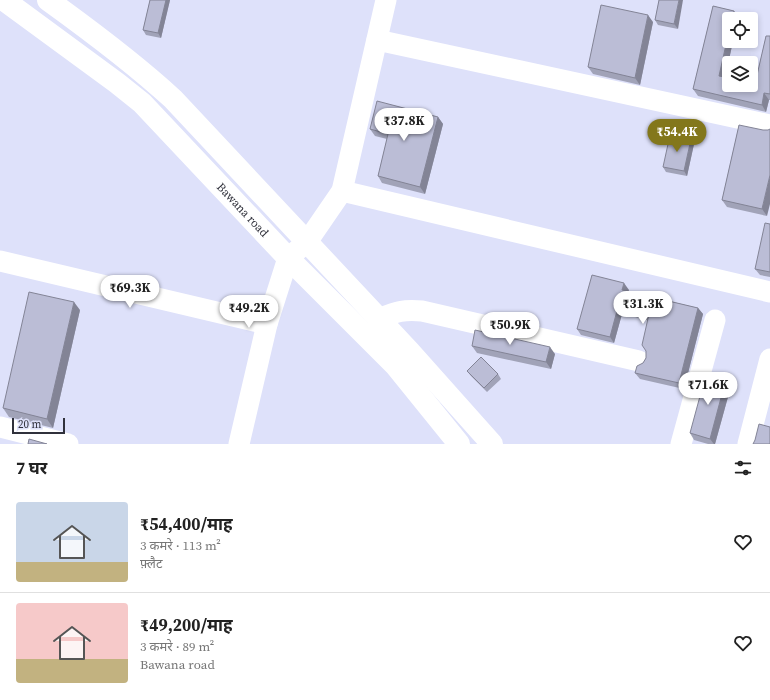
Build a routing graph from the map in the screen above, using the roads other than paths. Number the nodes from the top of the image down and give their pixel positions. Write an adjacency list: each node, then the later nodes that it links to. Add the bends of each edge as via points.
1 (4, 0): 8 (main road, Bawana road, via 142,103)
2 (48, 0): 7 (main road, Bawana road, via 145,74 173,99)
3 (386, 0): 4 (street)
4 (377, 40): 5 (street); 6 (street)
5 (770, 125)
6 (342, 191): 7 (street); 10 (street)
7 (307, 242): 8 (street); 11 (main road, Bawana road)
8 (288, 258): 13 (street); 19 (main road, Bawana road, via 396,366)
9 (0, 261): 13 (street)
10 (770, 292)
11 (378, 319): 15 (street, via 407,309 422,311); 20 (main road, Bawana road)
12 (716, 320): 21 (street)
13 (267, 324): 18 (street)
14 (770, 358): 22 (street)
15 (639, 361)
16 (0, 427): 17 (street)
17 (68, 444)
18 (239, 444)
19 (459, 444)
20 (492, 444)
21 (681, 444)
22 (748, 444)

